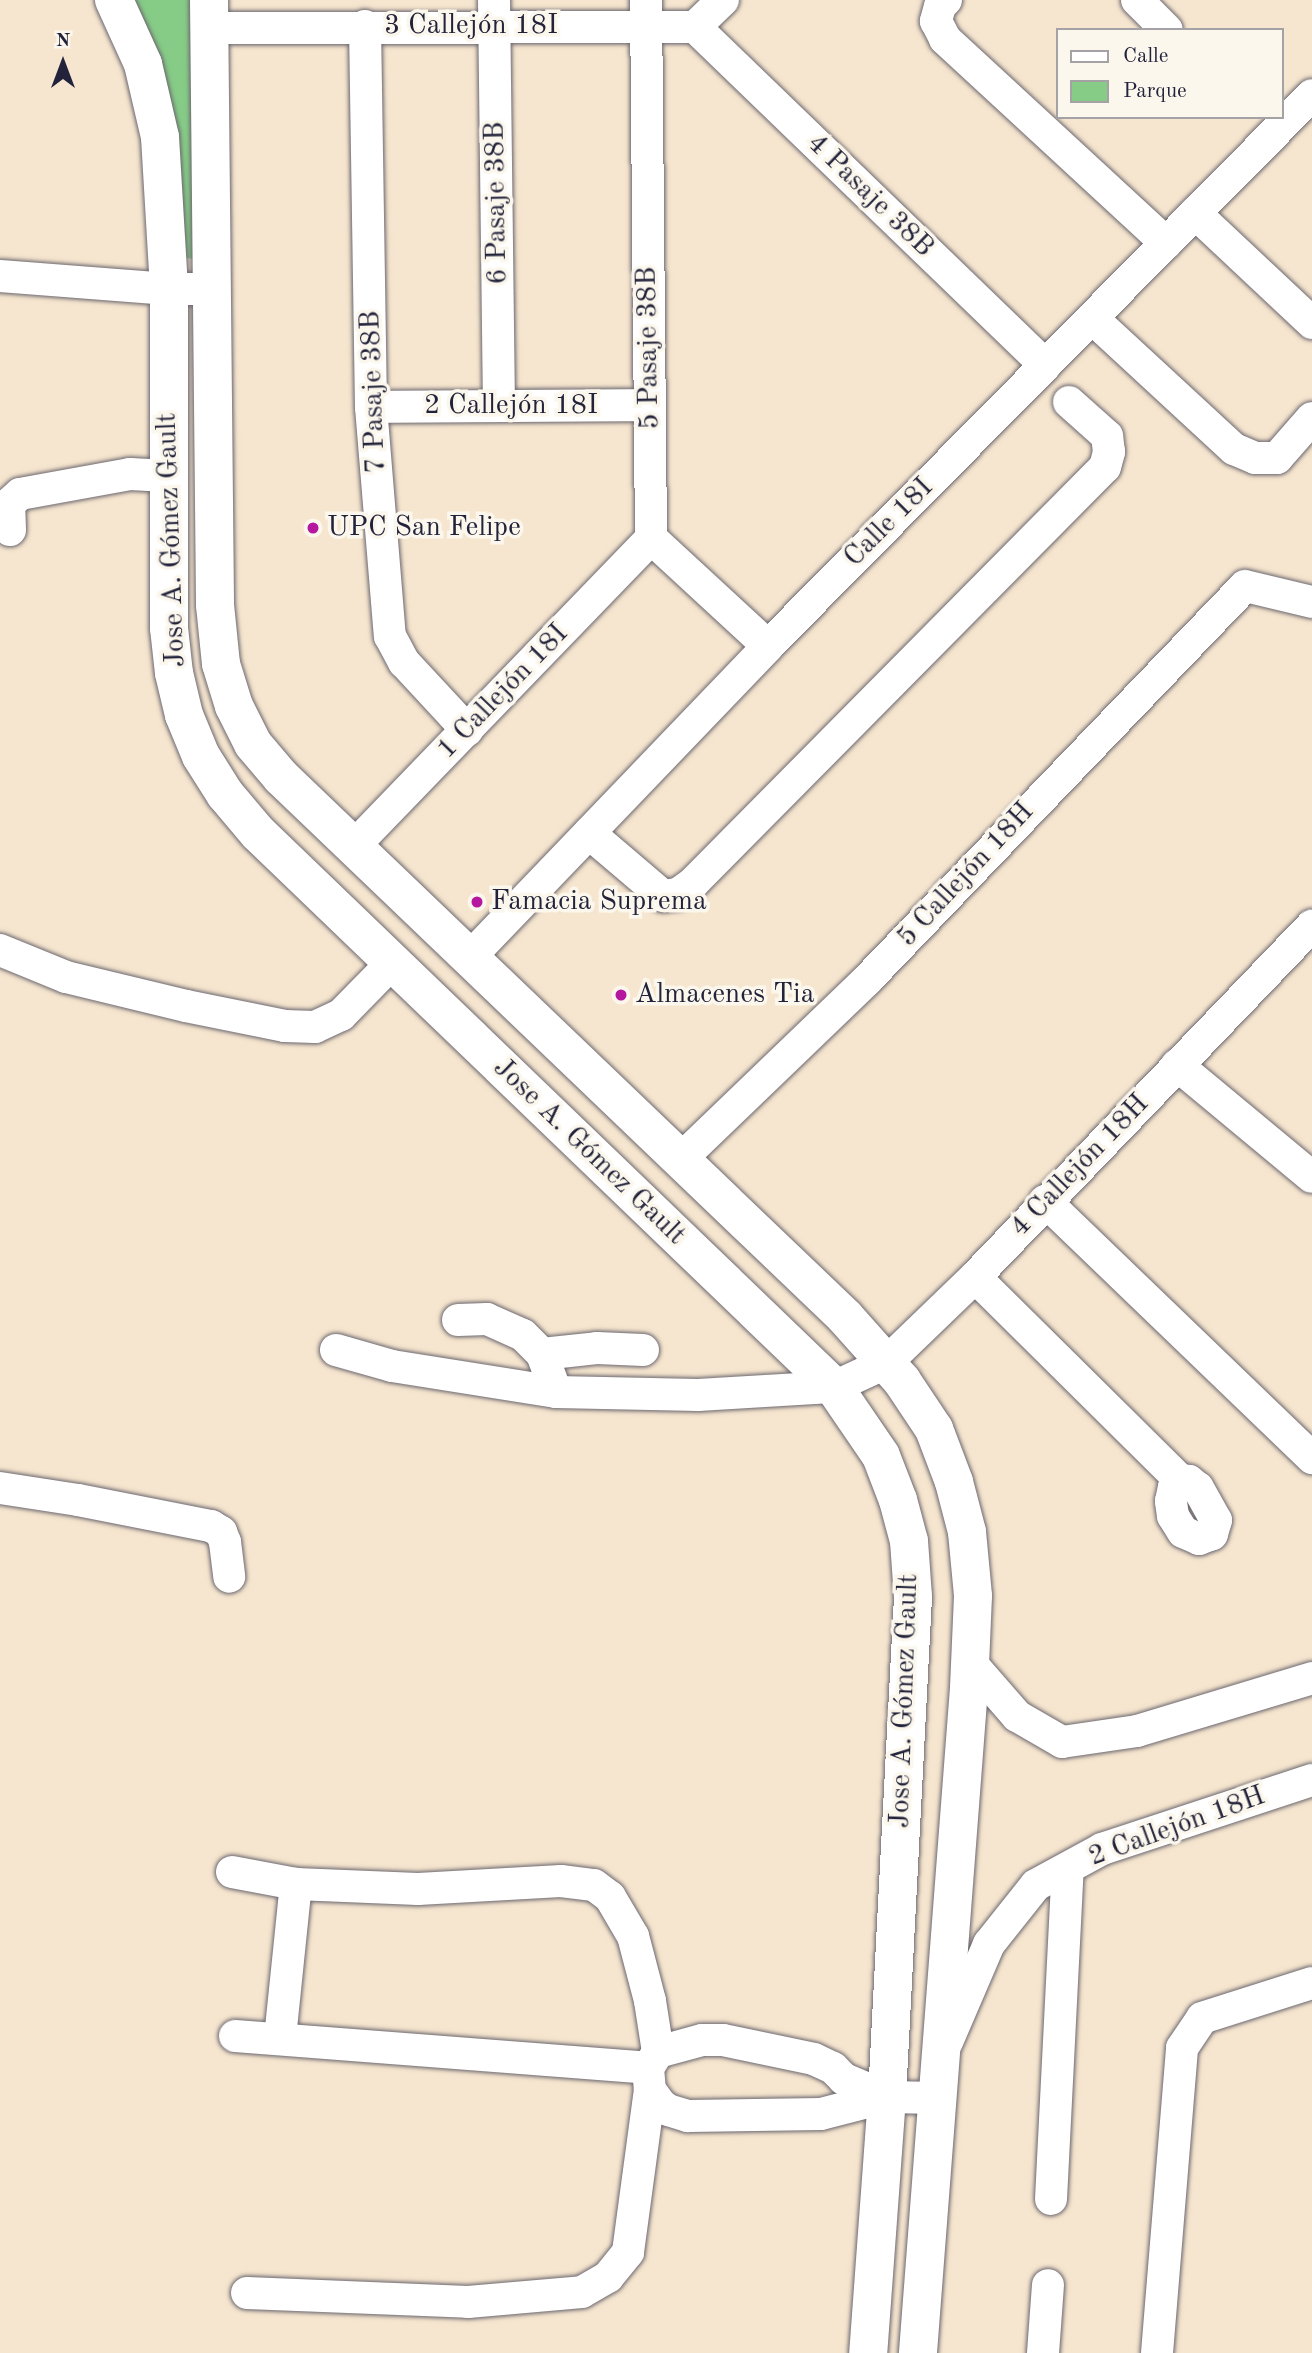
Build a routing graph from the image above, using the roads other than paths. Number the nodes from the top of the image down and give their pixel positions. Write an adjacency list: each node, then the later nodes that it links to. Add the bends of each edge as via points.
1 (114, 0): 17 (main road, Jose A. Gómez Gault, via 130,29 154,100 165,180)
2 (723, 0): 9 (street)
3 (946, 0): 15 (street, via 936,21 945,39)
4 (1137, 0): 10 (street)
5 (494, 13): 6 (street, 3 Callejón 18I); 8 (street, 3 Callejón 18I); 24 (street, 6 Pasaje 38B)
6 (646, 13): 9 (street, 3 Callejón 18I); 23 (street, 5 Pasaje 38B)
7 (209, 14): 8 (street, 3 Callejón 18I); 18 (main road, Jose A. Gómez Gault)
8 (384, 17): 25 (street, 7 Pasaje 38B)
9 (695, 27): 21 (street, 4 Pasaje 38B)
10 (1165, 28)
11 (1312, 95): 12 (street, Calle 18I)
12 (1284, 113)
13 (1264, 126): 14 (street, Calle 18I)
14 (1195, 214): 15 (street, Calle 18I); 20 (street)
15 (1166, 243): 19 (street, Calle 18I)
16 (0, 276): 17 (street)
17 (169, 289): 18 (street); 27 (main road, Jose A. Gómez Gault)
18 (210, 289): 34 (main road, Jose A. Gómez Gault, via 215,605 221,663 234,706 253,744 281,777)
19 (1092, 318): 21 (street, Calle 18I); 26 (street, via 1234,449 1255,458 1277,458)
20 (1312, 323)
21 (1045, 365): 31 (street, Calle 18I)
22 (1069, 402): 33 (street, via 1107,436 1105,467 693,883 678,894 663,896)
23 (650, 405): 24 (street, 2 Callejón 18I); 29 (street, 5 Pasaje 38B)
24 (499, 406): 25 (street, 2 Callejón 18I)
25 (372, 407): 32 (street, 7 Pasaje 38B, via 390,636 404,662)
26 (1312, 418)
27 (169, 476): 28 (street, via 130,474 20,494 9,504); 38 (main road, Jose A. Gómez Gault, via 169,628 184,715 201,756 258,833)
28 (10, 530)
29 (651, 538): 31 (street); 32 (street, 1 Callejón 18I)
30 (1312, 602): 40 (street, 5 Callejón 18H, via 1245,586 874,988)
31 (768, 646): 33 (street, Calle 18I)
32 (467, 730): 34 (street, 1 Callejón 18I)
33 (589, 833): 37 (street, Calle 18I)
34 (355, 845): 37 (main road, Jose A. Gómez Gault)
35 (1312, 925): 39 (street, 4 Callejón 18H)
36 (0, 950): 38 (street, via 66,977 186,1006 314,1027 341,1015)
37 (471, 956): 40 (main road, Jose A. Gómez Gault)
38 (392, 962): 49 (main road, Jose A. Gómez Gault)
39 (1177, 1065): 41 (street); 42 (street, 4 Callejón 18H)
40 (681, 1159): 48 (main road, Jose A. Gómez Gault, via 845,1317)
41 (1310, 1170)
42 (1045, 1201): 43 (street, 4 Callejón 18H); 51 (street)
43 (975, 1277): 48 (street, 4 Callejón 18H); 52 (street)
44 (458, 1320): 47 (street, via 487,1319 523,1335)
45 (336, 1350): 50 (street, via 392,1366)
46 (643, 1350): 47 (street, via 597,1348)
47 (541, 1354): 50 (street)
48 (886, 1363): 49 (street, 4 Callejón 18H); 55 (main road, Jose A. Gómez Gault, via 934,1429 954,1482 967,1532 973,1596)
49 (834, 1387): 50 (street, via 698,1395); 66 (main road, Jose A. Gómez Gault, via 881,1457 909,1541 913,1597)
50 (556, 1392)
51 (1312, 1458)
52 (1180, 1480)
53 (0, 1488): 54 (street, via 211,1526 221,1532 225,1542)
54 (229, 1577)
55 (970, 1662): 56 (street, via 1017,1716 1062,1742 1137,1731); 64 (main road, Jose A. Gómez Gault)
56 (1312, 1678)
57 (1312, 1780): 58 (street, 2 Callejón 18H, via 1102,1849)
58 (1068, 1868): 64 (street, 2 Callejón 18H, via 1035,1885 989,1944); 68 (street)
59 (232, 1872): 60 (street)
60 (296, 1884): 63 (street); 65 (street, via 418,1889 561,1881 594,1885 610,1898 633,1936 650,2001)
61 (1312, 1983): 74 (street, via 1202,2018 1182,2048)
62 (235, 2036): 63 (street)
63 (280, 2038): 65 (street)
64 (940, 2059): 67 (main road, Jose A. Gómez Gault)
65 (652, 2070): 66 (street, via 702,2040 723,2040 814,2059 844,2079); 66 (street, via 668,2110 688,2116 821,2114); 70 (street, via 628,2252 608,2277 582,2292 468,2302)
66 (887, 2097): 67 (street); 71 (main road, Jose A. Gómez Gault)
67 (938, 2098): 72 (main road, Jose A. Gómez Gault)
68 (1051, 2199)
69 (1048, 2285): 73 (street)
70 (247, 2293)
71 (868, 2353)
72 (918, 2353)
73 (1043, 2353)
74 (1157, 2353)

